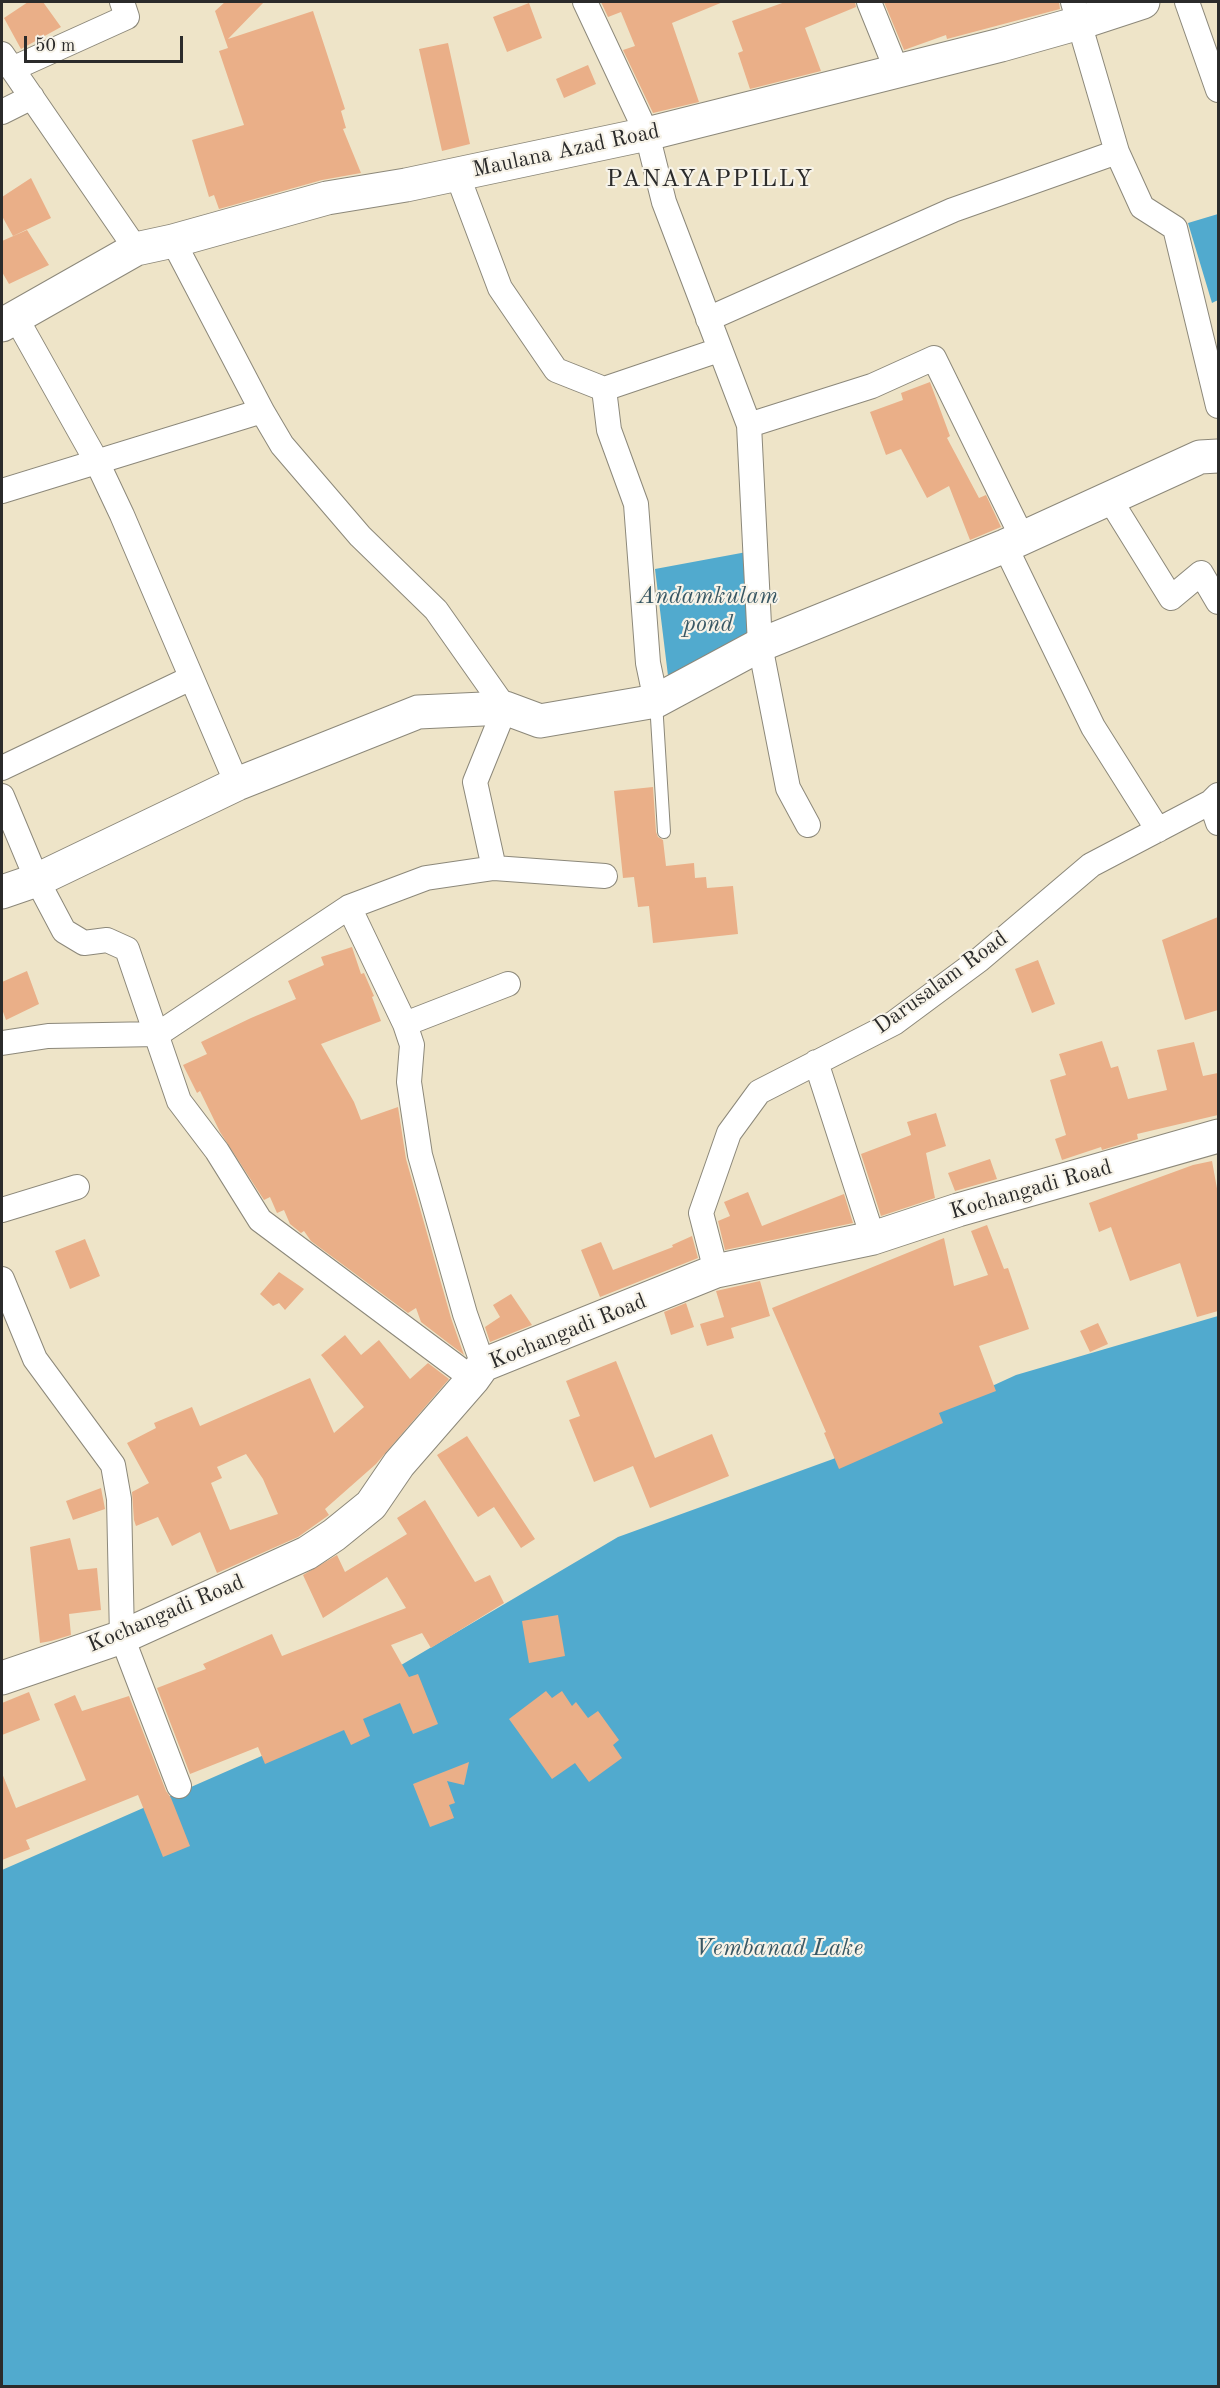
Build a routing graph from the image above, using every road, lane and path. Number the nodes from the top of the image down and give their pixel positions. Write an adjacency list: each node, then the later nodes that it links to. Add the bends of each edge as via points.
1 (122, 2): 7 (street, via 128,17)
2 (585, 2): 12 (street)
3 (869, 2): 8 (street)
4 (1143, 2): 6 (street, Maulana Azad Road)
5 (1187, 2): 9 (street)
6 (1076, 12): 8 (street, Maulana Azad Road); 13 (street)
7 (7, 61): 10 (street)
8 (897, 71): 12 (street, Maulana Azad Road)
9 (1218, 90)
10 (32, 97): 11 (street); 16 (street)
11 (2, 112)
12 (647, 134): 14 (street, Maulana Azad Road); 17 (street, via 664,202)
13 (1117, 152): 17 (street, via 952,210); 21 (street, via 1142,207 1175,228)
14 (457, 174): 15 (street, Maulana Azad Road, via 327,198); 20 (street, via 500,288 556,370)
15 (173, 242): 16 (street, Maulana Azad Road); 22 (street)
16 (136, 249): 18 (street, Maulana Azad Road)
17 (708, 319): 19 (street)
18 (8, 320): 25 (street)
19 (719, 350): 20 (street); 23 (street)
20 (604, 389): 32 (street, via 609,430 636,504 648,663)
21 (1218, 406)
22 (262, 411): 25 (street); 33 (street, via 282,445 360,536 436,610)
23 (749, 425): 28 (street, via 872,386 934,358); 30 (street)
24 (1218, 456): 27 (street, via 1200,457)
25 (98, 462): 26 (street); 31 (street)
26 (2, 492)
27 (1108, 498): 28 (street); 29 (street, via 1171,598 1201,573)
28 (1013, 541): 30 (street); 39 (street, via 1093,727)
29 (1218, 602)
30 (760, 645): 32 (street); 38 (street, via 788,788)
31 (191, 678): 34 (street); 35 (street)
32 (656, 701): 33 (street, via 540,721); 40 (lane)
33 (505, 708): 35 (street, via 418,712); 41 (street, via 475,782)
34 (2, 768)
35 (237, 784): 43 (street)
36 (2, 796): 43 (street)
37 (1216, 807): 39 (street, Darusalam Road)
38 (808, 825)
39 (1158, 830): 50 (street, Darusalam Road, via 1091,865 979,960 894,1023)
40 (664, 832)
41 (494, 868): 42 (street); 45 (street, via 426,878)
42 (605, 876)
43 (37, 880): 44 (street); 48 (street, via 64,931 84,943 107,940 127,949)
44 (2, 892)
45 (349, 907): 47 (street); 48 (street)
46 (508, 984): 47 (street)
47 (405, 1023): 57 (street, via 412,1045 409,1082 420,1155)
48 (158, 1034): 49 (street, via 48,1036); 57 (street, via 179,1101 217,1151 260,1220)
49 (2, 1043)
50 (816, 1062): 54 (street); 55 (street, Darusalam Road, via 759,1092 729,1133 700,1213)
51 (1218, 1136): 54 (street, Kochangadi Road)
52 (77, 1187): 53 (street)
53 (2, 1210)
54 (873, 1238): 55 (street, Kochangadi Road)
55 (716, 1271): 57 (street, Kochangadi Road)
56 (2, 1279): 58 (street, via 35,1359 113,1465 119,1499)
57 (478, 1372): 58 (street, Kochangadi Road, via 399,1464 370,1505 334,1535 307,1553)
58 (122, 1637): 59 (street, Kochangadi Road); 60 (street)
59 (2, 1678)
60 (179, 1786)

